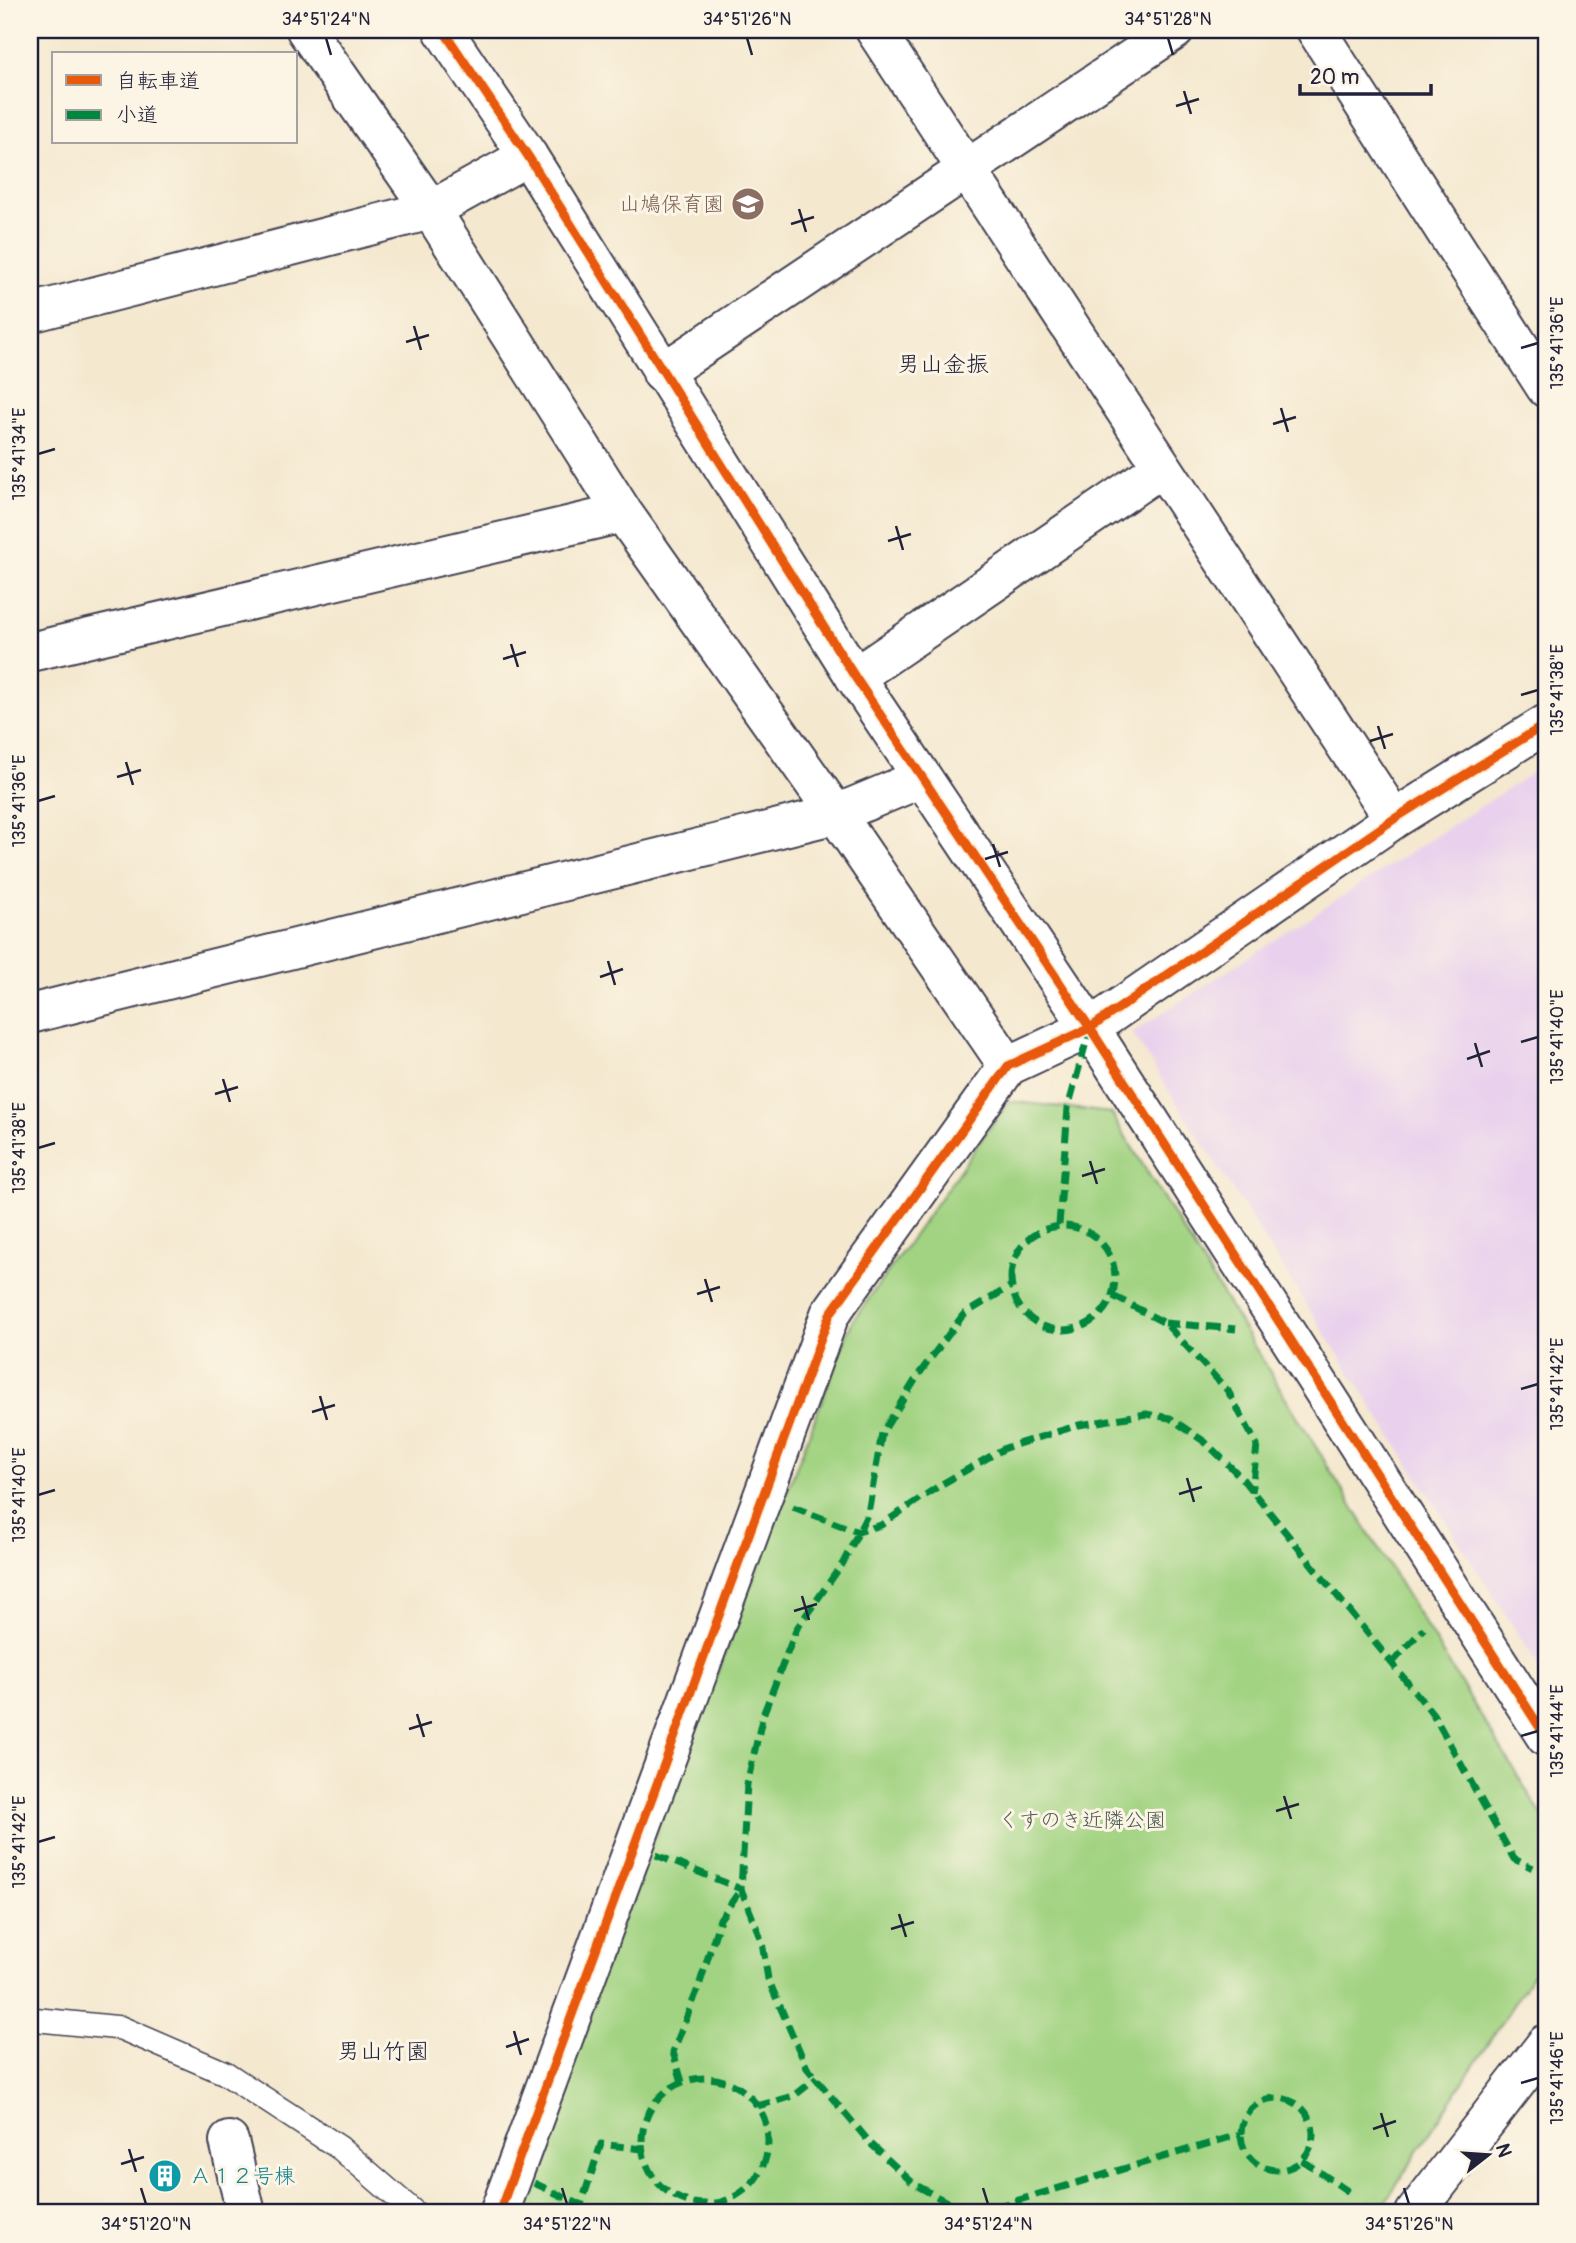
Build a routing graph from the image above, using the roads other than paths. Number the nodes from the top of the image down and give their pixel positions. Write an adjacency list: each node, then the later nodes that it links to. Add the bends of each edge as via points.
1 (306, 30): 8 (street)
2 (443, 30): 6 (street)
3 (875, 30): 7 (street)
4 (1175, 30): 7 (street)
5 (1316, 30): 11 (street)
6 (528, 156): 8 (street); 10 (street)
7 (964, 170): 10 (street); 12 (street)
8 (431, 210): 9 (street); 13 (street)
9 (30, 313)
10 (662, 373): 15 (street)
11 (1546, 388)
12 (1161, 468): 15 (street); 19 (street)
13 (623, 513): 14 (street); 18 (street)
14 (30, 652)
15 (855, 677): 17 (street)
16 (1546, 724): 19 (street)
17 (922, 778): 18 (street); 21 (street)
18 (836, 814): 20 (street); 22 (street)
19 (1394, 820): 21 (street)
20 (30, 1014)
21 (1090, 1028): 22 (street); 23 (street)
22 (1008, 1066): 29 (street, via 830,1314)
23 (1546, 1737)
24 (30, 2020): 28 (lane, via 121,2028 225,2073 340,2148)
25 (1546, 2044): 30 (street)
26 (229, 2141): 27 (street)
27 (246, 2213)
28 (415, 2213)
29 (499, 2213)
30 (1415, 2213)

